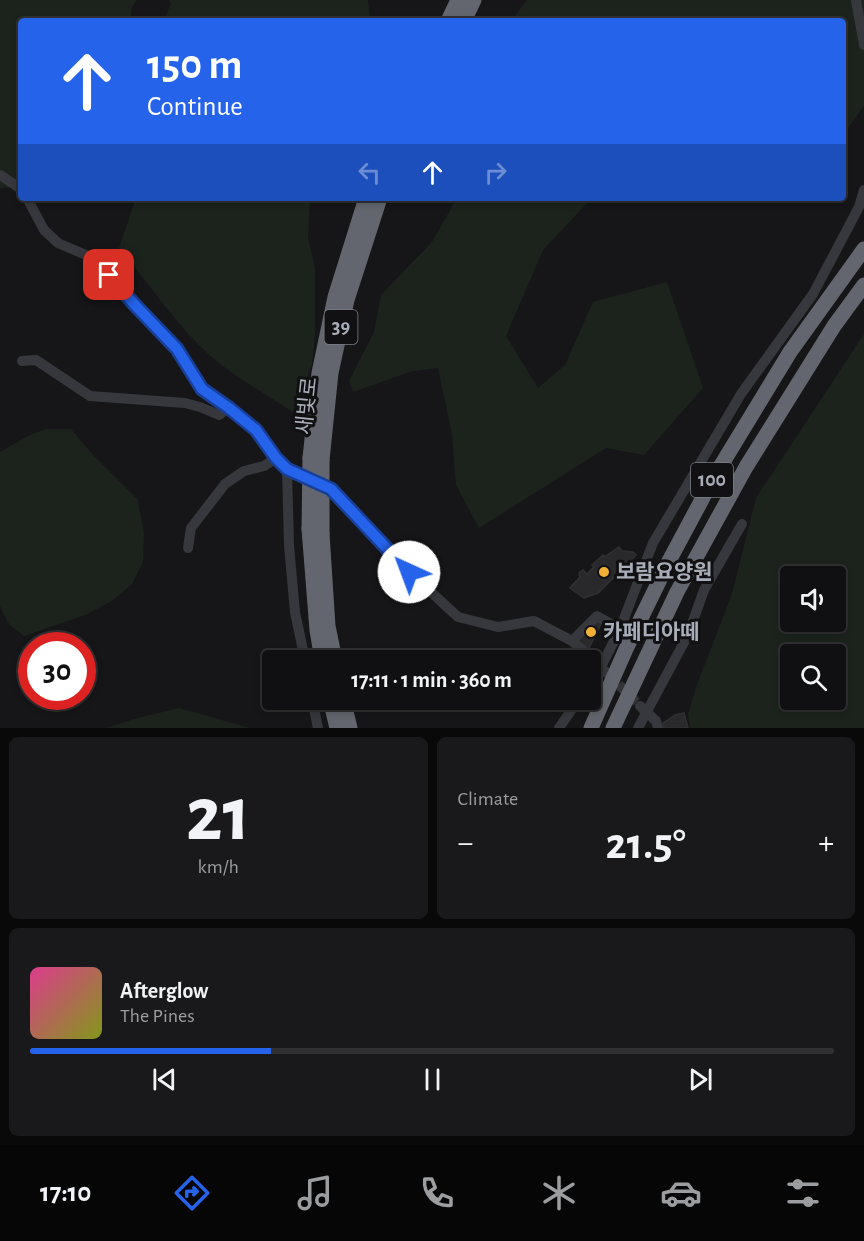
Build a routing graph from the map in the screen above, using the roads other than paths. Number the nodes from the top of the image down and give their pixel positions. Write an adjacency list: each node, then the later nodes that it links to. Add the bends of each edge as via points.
1 (458, 0): 4 (highway)
2 (474, 0): 5 (highway)
3 (856, 0): 6 (street)
4 (449, 18)
5 (465, 18)
6 (864, 45)
7 (0, 175): 8 (street)
8 (18, 187)
9 (864, 190): 23 (street, via 813,294 741,394 653,543)
10 (29, 201): 16 (street, via 44,230 58,243 93,258 177,349 202,389)
11 (365, 201): 18 (highway, 새빛로 / 39, via 335,297 320,374)
12 (379, 201): 18 (highway, 새빛로 / 39, via 347,300)
13 (864, 249): 39 (highway, 100, via 790,352 714,477 669,561)
14 (864, 285): 40 (highway, 100, via 746,466 677,592)
15 (22, 361): 16 (street, via 36,360 90,396 200,406 219,415)
16 (229, 408): 17 (street, via 256,430)
17 (276, 458): 19 (street); 22 (street, via 225,484 191,528)
18 (316, 459): 21 (highway, 새빛로 / 39, bridge)
19 (287, 469): 24 (street, via 331,489 409,572 458,617 498,627 534,621); 25 (street, via 288,546)
20 (742, 524): 30 (street, via 704,590 688,635)
21 (316, 532): 26 (highway, 새빛로 / 39); 27 (highway, 새빛로 / 39)
22 (188, 548)
23 (620, 629): 24 (street, via 597,616); 28 (street)
24 (572, 641): 28 (street)
25 (303, 650)
26 (320, 650)
27 (333, 650)
28 (604, 670): 29 (street)
29 (601, 673)
30 (643, 708): 41 (street); 42 (street)
31 (314, 710): 35 (street)
32 (333, 710): 36 (highway)
33 (346, 710): 37 (highway)
34 (571, 710): 38 (street)
35 (318, 728)
36 (337, 728)
37 (350, 728)
38 (559, 728)
39 (591, 728)
40 (613, 728)
41 (638, 728)
42 (658, 728)

